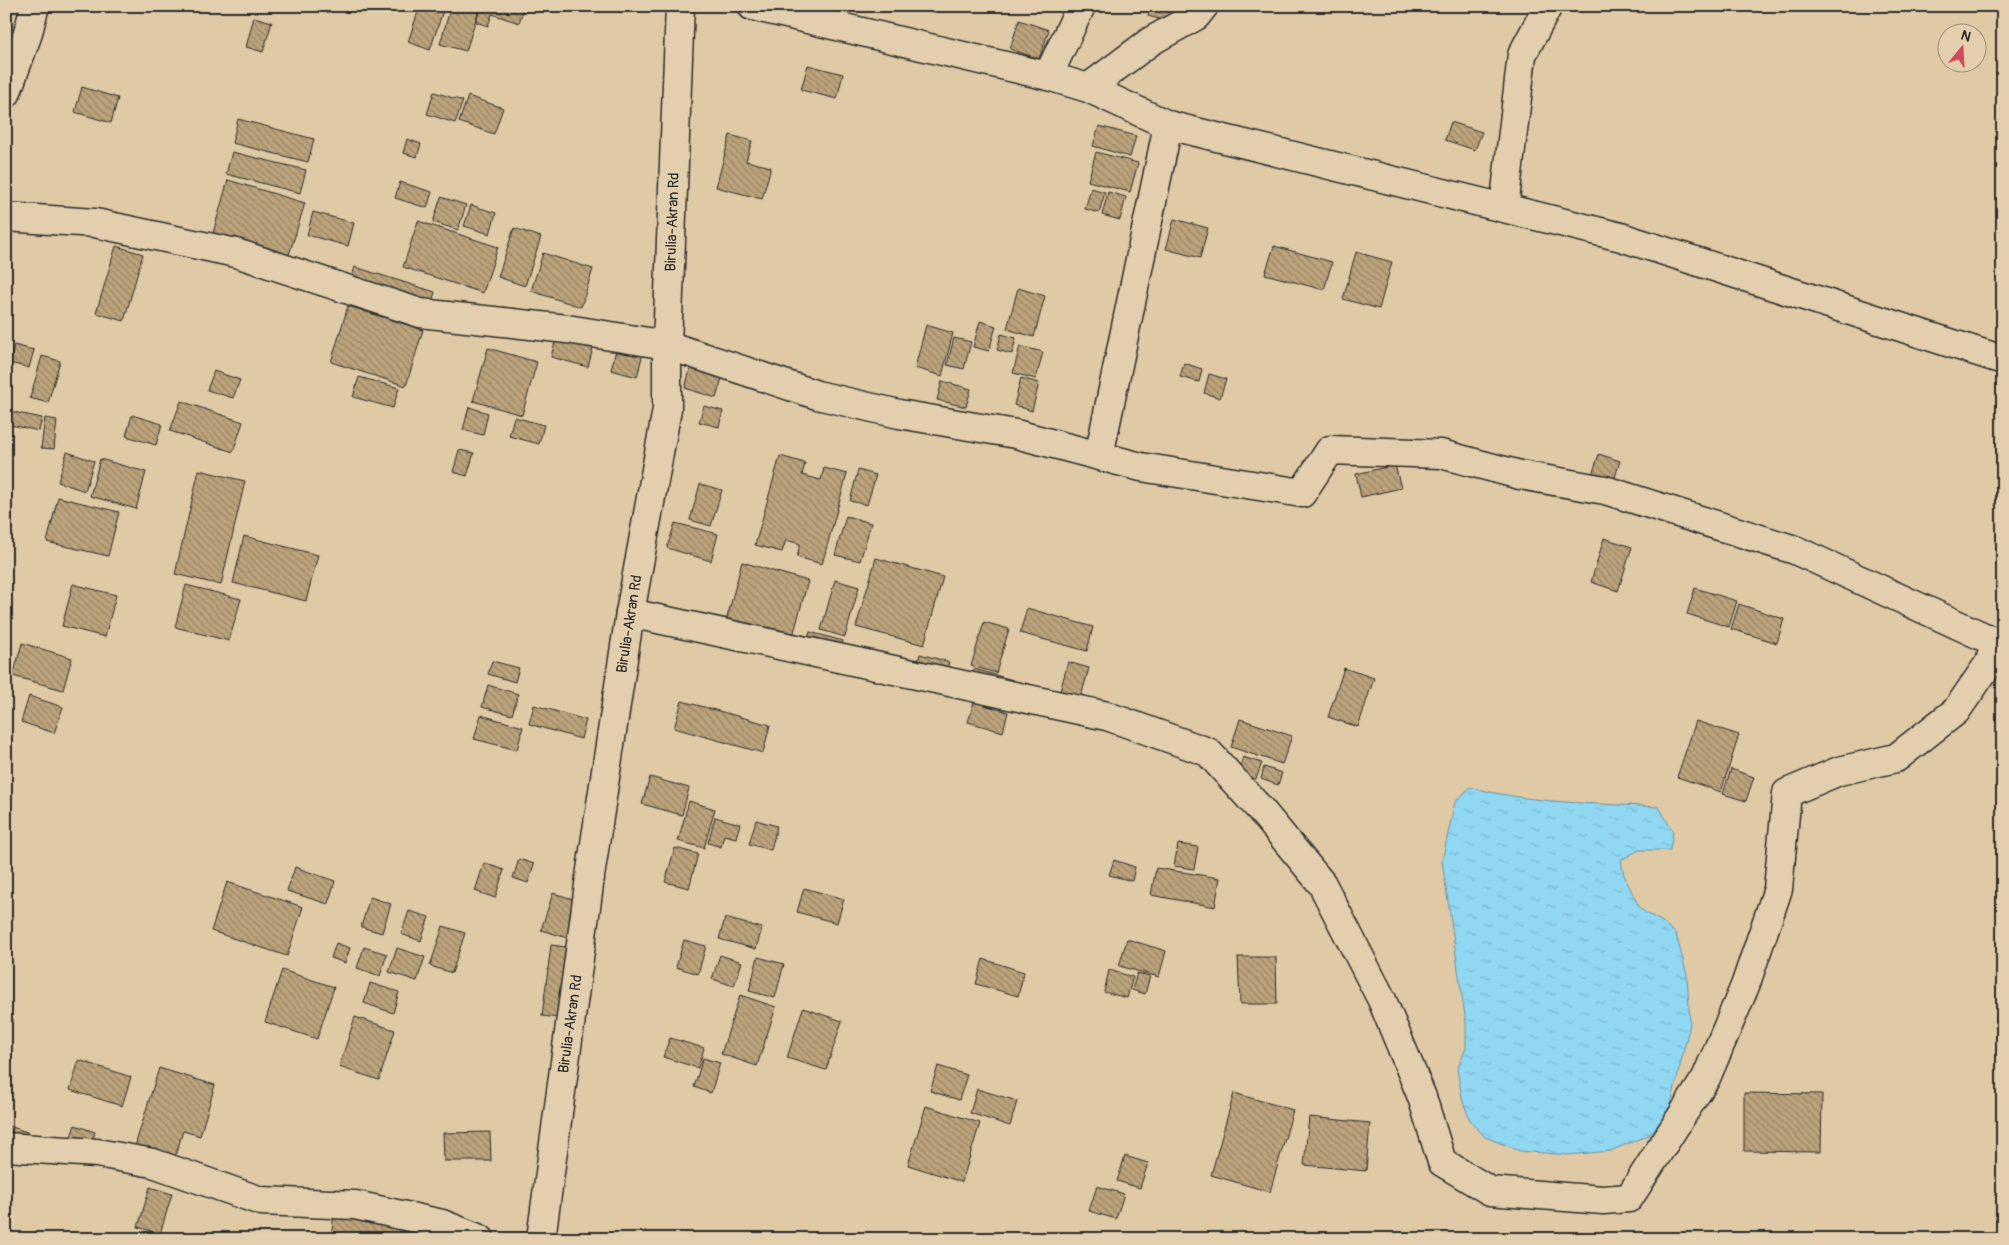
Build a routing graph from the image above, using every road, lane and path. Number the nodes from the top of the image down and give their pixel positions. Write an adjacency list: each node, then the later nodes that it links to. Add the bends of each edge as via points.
1 (34, 6): 9 (street)
2 (680, 6): 13 (street, Birulia-Akran Rd)
3 (752, 6): 7 (street)
4 (1081, 6): 7 (street)
5 (1204, 6): 8 (street, via 1196,16 1151,41)
6 (1548, 6): 11 (street, via 1522,55)
7 (1048, 76): 8 (street)
8 (1088, 88): 10 (street)
9 (6, 94)
10 (1168, 125): 11 (street); 15 (street)
11 (1504, 208): 14 (street, via 1621,237)
12 (6, 217): 13 (street, via 95,222 236,253 420,313 567,328)
13 (667, 345): 15 (street, via 817,395 899,414 1016,434); 16 (street, Birulia-Akran Rd, via 667,409)
14 (2003, 360)
15 (1099, 456): 16 (street, via 1141,467 1302,493 1330,450 1441,454 1520,475 1605,490 1795,550 1995,642 1990,662 1956,711 1896,758 1839,771 1787,793 1778,889 1745,986 1706,1078 1629,1198 1603,1200 1490,1191 1442,1162 1422,1097 1382,1000 1322,884 1208,752 1107,716)
16 (630, 613): 19 (street, Birulia-Akran Rd)
17 (6, 1147): 18 (street, via 97,1153 153,1163 261,1201 355,1205 442,1224)
18 (480, 1239)
19 (541, 1239)

